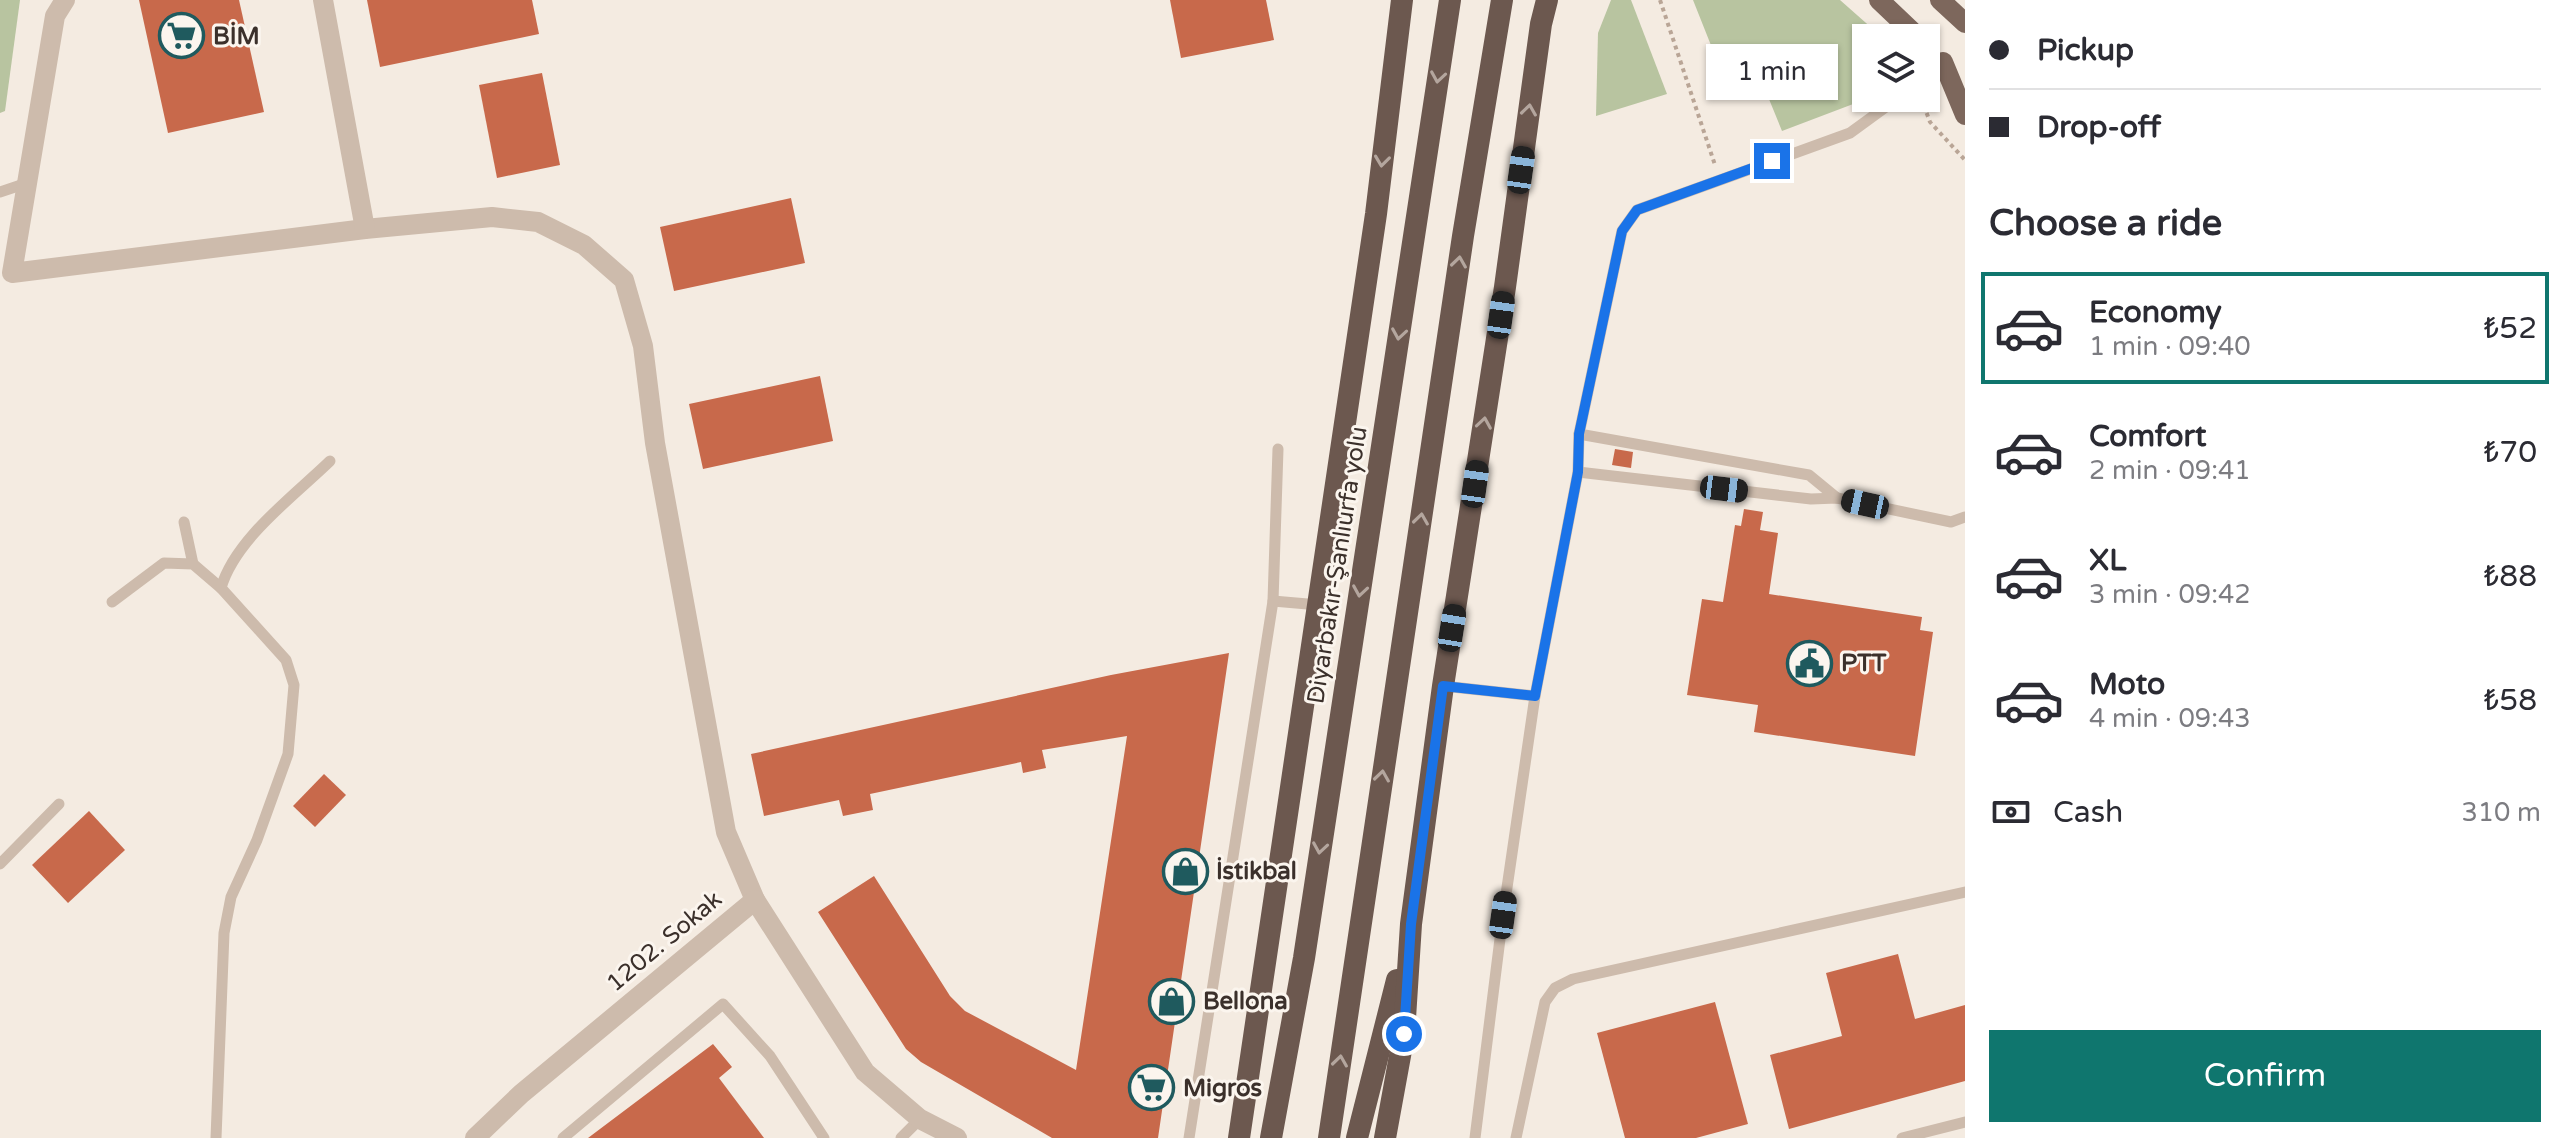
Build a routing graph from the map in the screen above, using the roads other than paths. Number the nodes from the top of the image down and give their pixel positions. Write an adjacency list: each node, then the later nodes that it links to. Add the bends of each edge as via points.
1 (65, 0): 20 (street, via 55,16)
2 (323, 0): 22 (street)
3 (1402, 0): 35 (highway, one-way to 35)
4 (1450, 0): 55 (highway, Diyarbakır-Şanlıurfa yolu, one-way to 55, via 1304,958)
5 (1502, 0): 56 (highway, one-way to 5)
6 (1541, 0): 12 (highway)
7 (1547, 0): 12 (highway)
8 (1555, 0): 12 (highway)
9 (1879, 0): 13 (main road)
10 (1940, 0): 11 (main road)
11 (1965, 23)
12 (1541, 24): 36 (highway, one-way to 12)
13 (1904, 24)
14 (1940, 59): 15 (main road)
15 (1943, 62): 16 (lane); 17 (main road); 19 (main road)
16 (1940, 64)
17 (1965, 83)
18 (1879, 112): 24 (lane, via 1850,133 1637,210 1622,231)
19 (1965, 115)
20 (27, 183): 21 (lane); 23 (street)
21 (0, 192)
22 (365, 229): 23 (street); 41 (street, via 492,217 538,222 584,245 624,280 643,346 655,443 726,832)
23 (6, 274)
24 (1579, 434): 27 (lane); 28 (lane, via 1809,475)
25 (1278, 449): 33 (lane)
26 (330, 461): 32 (lane, via 254,535 227,568)
27 (1578, 472): 28 (lane); 37 (lane)
28 (1837, 498): 29 (lane, via 1951,522)
29 (1965, 517)
30 (184, 522): 31 (lane)
31 (193, 564): 32 (lane); 34 (lane, via 164,563)
32 (221, 588): 46 (lane, via 286,660 294,685 288,754 231,897 224,933)
33 (1273, 601): 35 (lane); 52 (lane)
34 (112, 602)
35 (1319, 605): 43 (highway)
36 (1443, 686): 37 (lane); 42 (highway)
37 (1535, 696): 59 (lane)
38 (59, 804): 39 (lane)
39 (0, 864)
40 (1965, 892): 60 (lane, via 1573,979 1555,988 1545,1002)
41 (755, 900): 44 (street, 1202. Sokak, via 865,1072); 47 (street, 1202. Sokak)
42 (1411, 924): 57 (highway); 58 (highway, via 1404,1034)
43 (1266, 963): 53 (highway); 54 (highway)
44 (920, 1119): 50 (lane); 51 (street, 1202. Sokak)
45 (1965, 1122): 61 (lane)
46 (216, 1138)
47 (475, 1138)
48 (563, 1138): 49 (lane, via 723,1004 770,1056)
49 (824, 1138)
50 (901, 1138)
51 (957, 1138)
52 (1189, 1138)
53 (1239, 1138)
54 (1254, 1138)
55 (1271, 1138)
56 (1329, 1138)
57 (1357, 1138)
58 (1385, 1138)
59 (1475, 1138)
60 (1516, 1138)
61 (1902, 1138)

